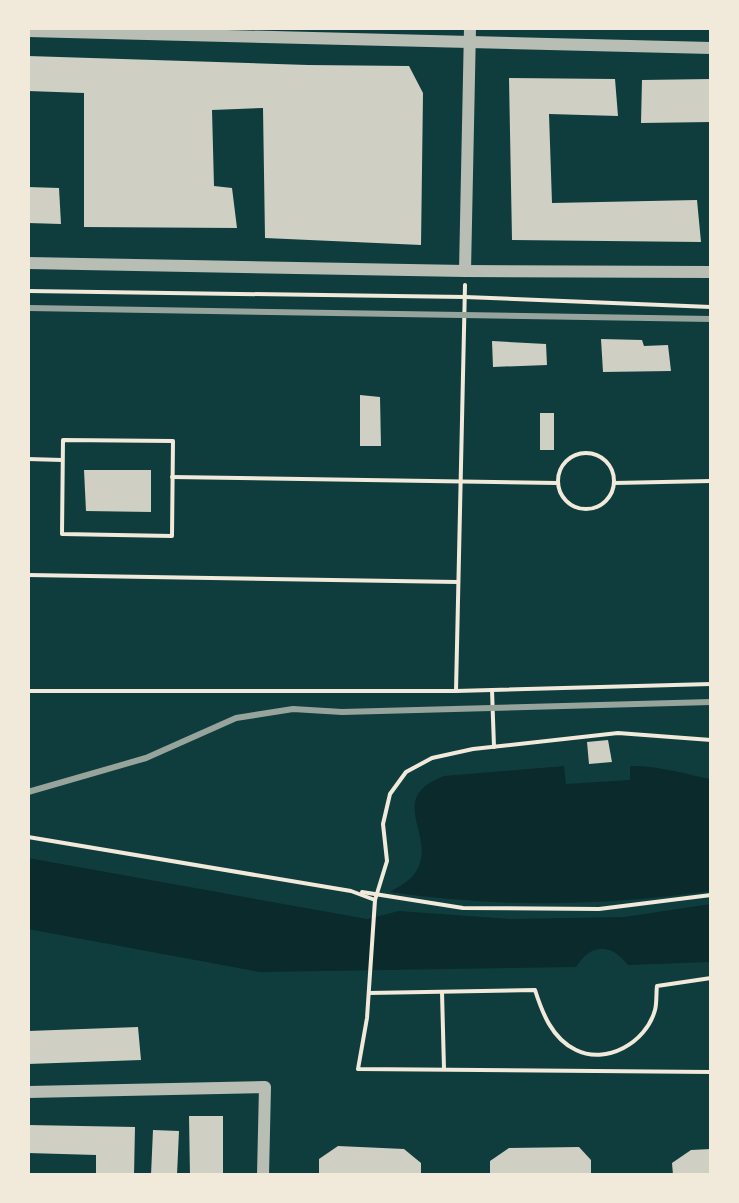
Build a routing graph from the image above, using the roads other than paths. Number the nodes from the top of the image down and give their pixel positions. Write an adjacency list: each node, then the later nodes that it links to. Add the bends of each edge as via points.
1 (470, 28): 3 (street)
2 (28, 31): 3 (street)
3 (469, 42): 4 (street); 6 (street)
4 (711, 48)
5 (28, 263): 6 (street)
6 (465, 271): 7 (street)
7 (711, 272)
8 (28, 1092): 9 (street, via 265,1087)
9 (263, 1175)

